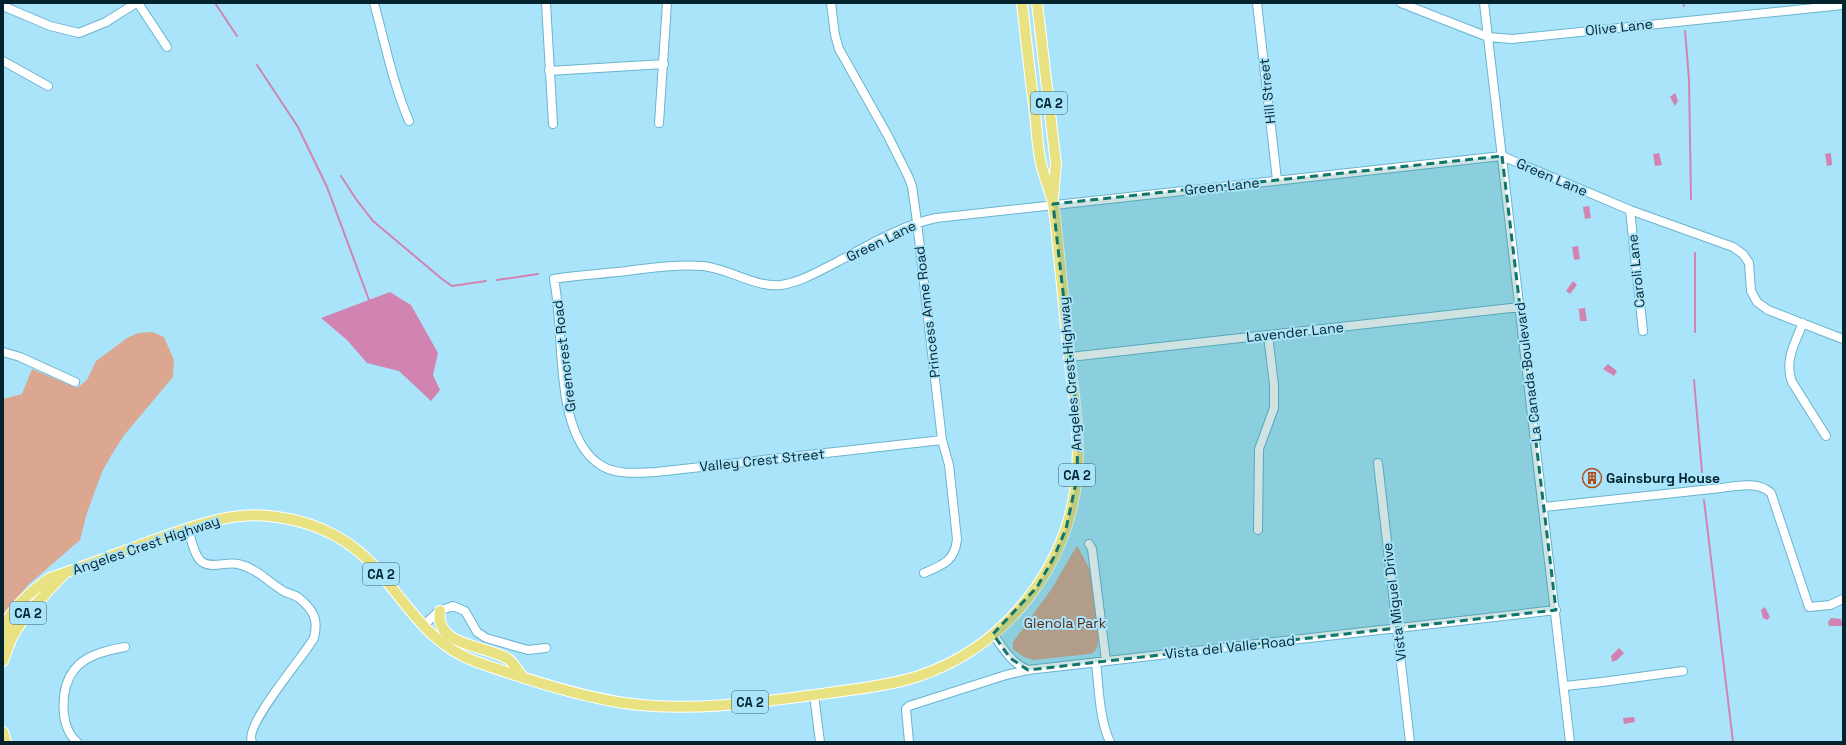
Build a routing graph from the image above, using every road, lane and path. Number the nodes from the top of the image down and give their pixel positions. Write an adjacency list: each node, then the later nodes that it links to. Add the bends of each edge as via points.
1 (137, 3): 13 (street, via 106,22 79,33 50,26); 15 (street)
2 (374, 3): 20 (street, via 398,96)
3 (546, 3): 18 (street)
4 (667, 3): 17 (street)
5 (831, 3): 27 (street, Princess Anne Road, via 839,49 908,176)
6 (1022, 3): 25 (main road, Angeles Crest Highway / CA 2, via 1040,162)
7 (1037, 3): 25 (main road, Angeles Crest Highway / CA 2, via 1056,164)
8 (1257, 3): 24 (street, Hill Street)
9 (1401, 3): 14 (street, Olive Lane)
10 (1484, 3): 14 (street, La Canada Boulevard)
11 (1823, 5): 12 (street, Olive Lane); 14 (street, Olive Lane, via 1512,39)
12 (1843, 5)
13 (3, 6)
14 (1488, 37): 23 (street, La Canada Boulevard)
15 (167, 47)
16 (3, 61): 19 (street)
17 (664, 64): 18 (street); 21 (street)
18 (549, 71): 22 (street)
19 (48, 86)
20 (409, 121)
21 (658, 122)
22 (553, 124)
23 (1502, 156): 24 (street, Green Lane); 26 (street, Green Lane); 29 (street, La Canada Boulevard)
24 (1276, 180): 25 (street, Green Lane)
25 (1053, 204): 27 (street, Green Lane); 35 (main road, Angeles Crest Highway / CA 2)
26 (1630, 210): 30 (street, Green Lane, via 1733,247 1743,254 1749,263 1751,291 1757,302 1768,310); 31 (street, Caroli Lane)
27 (917, 222): 28 (street, Green Lane, via 807,277 782,285 770,285 725,270 702,266 652,268); 38 (street, Princess Anne Road)
28 (554, 279): 39 (street, Greencrest Road, via 562,367 570,414 573,429)
29 (1520, 307): 32 (street, Lavender Lane); 41 (street, La Canada Boulevard)
30 (1803, 323): 33 (street, Green Lane); 37 (street, via 1791,355 1789,375)
31 (1643, 331)
32 (1268, 335): 35 (street, Lavender Lane); 43 (street, via 1274,408 1259,449)
33 (1843, 339)
34 (3, 352): 36 (street)
35 (1070, 357): 53 (main road, Angeles Crest Highway / CA 2, via 1078,445 1077,478 1066,529 1038,587 1017,612)
36 (75, 382)
37 (1826, 436)
38 (942, 440): 39 (street, Valley Crest Street, via 633,473 617,472 602,466); 45 (street, Princess Anne Road, via 949,465 956,551 943,564)
39 (586, 454)
40 (1378, 463): 52 (street, Vista Miguel Drive)
41 (1544, 507): 47 (street, via 1728,487 1760,487 1771,493 1809,607 1830,605); 48 (street, La Canada Boulevard)
42 (188, 528): 46 (main road, Angeles Crest Highway / CA 2); 50 (main road, Angeles Crest Highway / CA 2, via 221,518 255,514 296,520 316,526 343,540 371,562); 68 (street, via 198,558 202,562 214,565 237,563 248,566 298,598 308,606 314,616 314,638 260,712 251,733)
43 (1258, 530)
44 (1089, 544): 58 (street, via 1092,549)
45 (924, 573)
46 (64, 574): 51 (main road, Angeles Crest Highway / CA 2, via 50,578 21,601); 54 (main road, via 23,607); 57 (main road, Angeles Crest Highway / CA 2, via 25,616 12,638)
47 (1843, 599)
48 (1556, 610): 52 (street, Vista del Valle Road); 63 (street, La Canada Boulevard)
49 (440, 611): 50 (street); 56 (street, via 453,606 465,611 477,632 486,638 528,650); 62 (main road, via 439,621 444,630 466,644 508,659)
50 (423, 626): 62 (main road, Angeles Crest Highway / CA 2, via 454,652)
51 (3, 627)
52 (1396, 628): 58 (street, Vista del Valle Road); 72 (street, Vista Miguel Drive)
53 (993, 634): 60 (street, via 1010,658); 64 (main road, Angeles Crest Highway / CA 2, via 954,660 918,677 885,685)
54 (3, 639)
55 (125, 647): 67 (street, via 96,655 74,670 66,690 63,709 67,725)
56 (546, 648)
57 (3, 661)
58 (1106, 661): 59 (street, Vista del Valle Road)
59 (1096, 662): 60 (street, Vista del Valle Road); 71 (street, via 1101,706)
60 (1028, 670): 70 (street, Vista del Valle Road, via 908,706 906,709)
61 (1683, 671): 63 (street)
62 (522, 676): 64 (main road, Angeles Crest Highway / CA 2, via 595,697 635,704 729,704)
63 (1565, 686): 73 (street, La Canada Boulevard)
64 (814, 695): 69 (street)
65 (3, 732): 66 (main road)
66 (6, 742)
67 (77, 742)
68 (252, 742)
69 (820, 742)
70 (909, 742)
71 (1110, 742)
72 (1410, 742)
73 (1570, 742)

